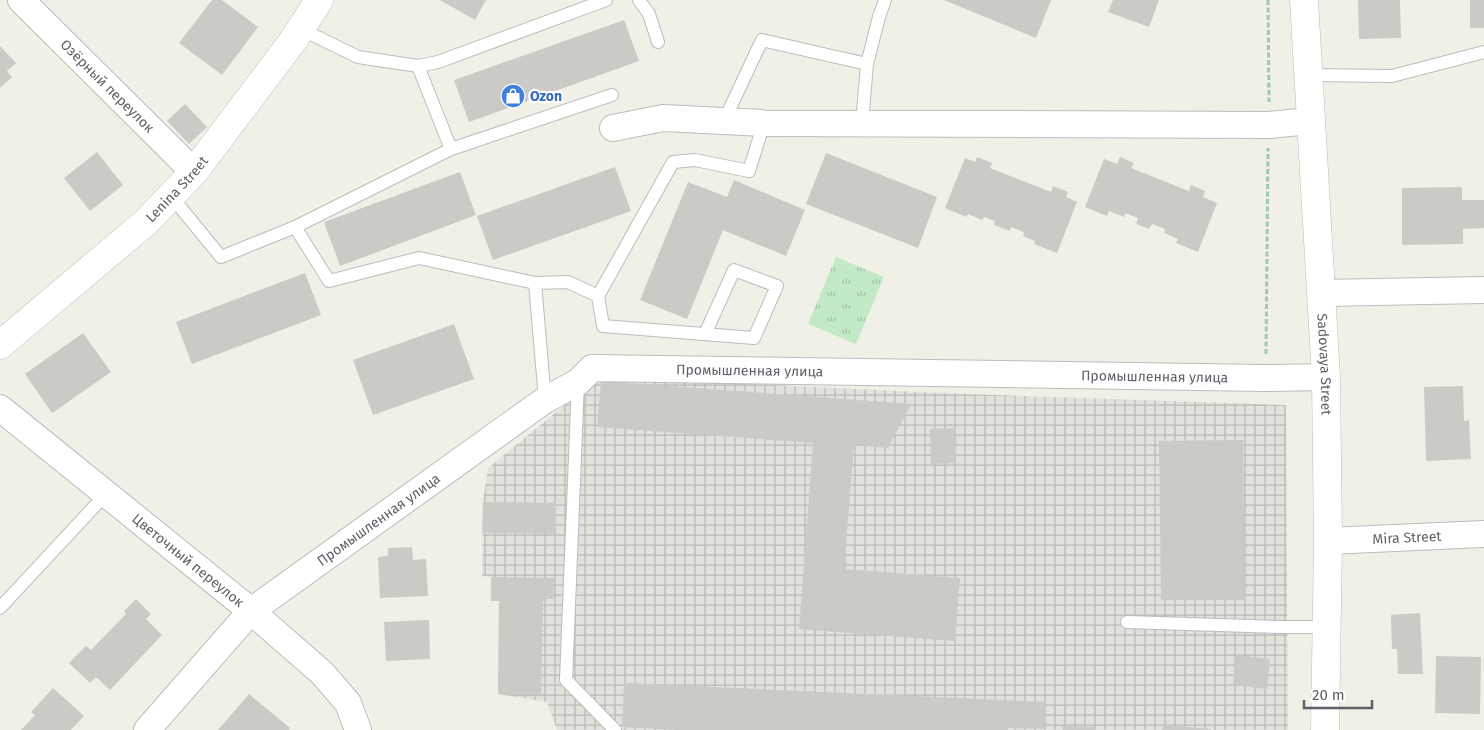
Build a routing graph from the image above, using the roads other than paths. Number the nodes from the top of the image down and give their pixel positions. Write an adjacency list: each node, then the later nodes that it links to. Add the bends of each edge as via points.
1 (21, 0): 20 (street, Озёрный переулок)
2 (319, 0): 7 (main road, Lenina Street)
3 (606, 0): 11 (lane, via 438,62)
4 (639, 0): 8 (lane, via 649,14)
5 (885, 0): 10 (lane)
6 (1304, 0): 12 (main road, Sadovaya Street)
7 (301, 29): 11 (lane, via 358,56); 20 (main road, Lenina Street)
8 (658, 42)
9 (1484, 52): 12 (lane, via 1392,76)
10 (867, 64): 14 (lane, via 762,40); 17 (lane)
11 (418, 66): 19 (lane)
12 (1308, 75): 15 (main road, Sadovaya Street)
13 (612, 95): 19 (lane)
14 (724, 121): 16 (street); 18 (street, via 663,118)
15 (1310, 121): 17 (street, via 1269,126); 25 (main road, Sadovaya Street)
16 (764, 123): 17 (street); 26 (lane, via 750,171 695,160 674,162)
17 (862, 123)
18 (613, 128)
19 (451, 149): 22 (lane)
20 (194, 172): 21 (main road, Lenina Street)
21 (171, 196): 22 (lane, via 221,257); 28 (main road, Lenina Street, via 146,222)
22 (295, 227): 23 (lane, via 329,281 419,258)
23 (535, 283): 26 (lane, via 568,282); 31 (lane)
24 (1484, 290): 25 (street)
25 (1321, 293): 29 (main road, Sadovaya Street)
26 (598, 296): 27 (lane, via 603,326)
27 (705, 334): 27 (lane, via 754,338 777,286 734,270)
28 (0, 345)
29 (1326, 377): 30 (street, Промышленная улица, via 592,368); 35 (main road, Sadovaya Street)
30 (578, 382): 31 (street, Промышленная улица); 42 (lane, via 566,680)
31 (545, 400): 37 (street, Промышленная улица)
32 (0, 408): 33 (street, Цветочный переулок)
33 (106, 494): 36 (lane); 37 (street, Цветочный переулок)
34 (1484, 534): 35 (street, Mira Street)
35 (1328, 541): 39 (main road, Sadovaya Street)
36 (0, 608)
37 (251, 611): 40 (street, Промышленная улица); 41 (street, Цветочный переулок, via 322,673 348,703)
38 (1127, 622): 39 (lane)
39 (1327, 627): 43 (main road, Sadovaya Street)
40 (146, 730)
41 (358, 730)
42 (615, 730)
43 (1324, 730)

